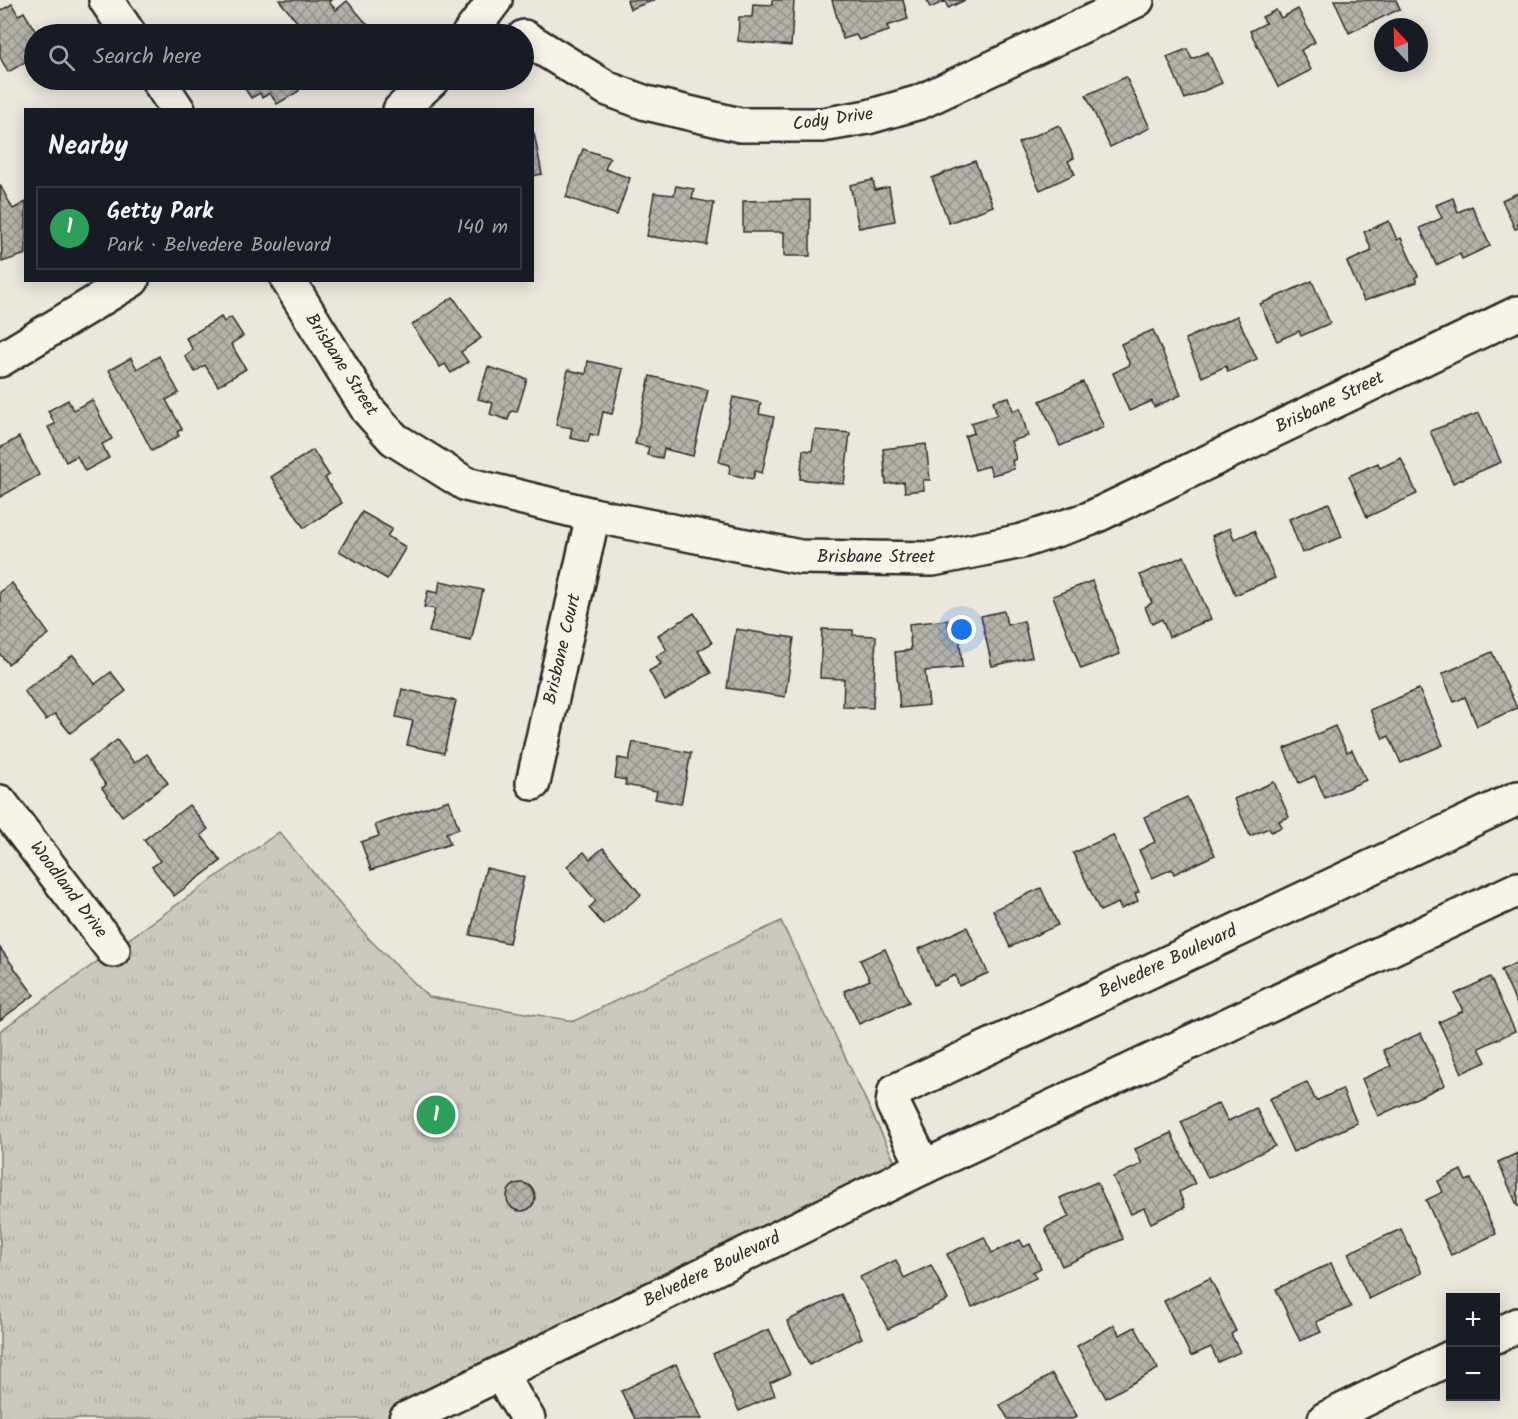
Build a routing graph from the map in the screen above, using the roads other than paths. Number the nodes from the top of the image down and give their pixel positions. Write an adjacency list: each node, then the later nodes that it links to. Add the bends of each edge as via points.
1 (106, 0): 4 (street)
2 (1137, 0): 6 (street, Cody Drive, via 920,102 822,125 740,125 646,103 608,89)
3 (484, 16): 5 (street)
4 (122, 24)
5 (500, 24)
6 (534, 43)
7 (165, 90): 9 (street)
8 (421, 90): 10 (street)
9 (177, 108)
10 (402, 108)
11 (129, 282): 14 (street)
12 (289, 282): 15 (street, Brisbane Street, via 368,410 394,439 466,483)
13 (1518, 314): 15 (street, Brisbane Street, via 1089,519 1022,541 933,559 800,557)
14 (0, 360)
15 (593, 515): 16 (street, Brisbane Court)
16 (533, 783)
17 (1518, 798): 21 (street, Belvedere Boulevard, via 895,1090 893,1104)
18 (0, 802): 20 (street, Woodland Drive)
19 (1518, 890): 21 (street, Belvedere Boulevard)
20 (113, 950)
21 (924, 1167): 25 (street, Belvedere Boulevard)
22 (1518, 1325): 23 (street)
23 (1500, 1334)
24 (1446, 1360): 28 (street)
25 (500, 1374): 26 (street, Belvedere Boulevard); 27 (street)
26 (406, 1419)
27 (528, 1419)
28 (1325, 1419)

